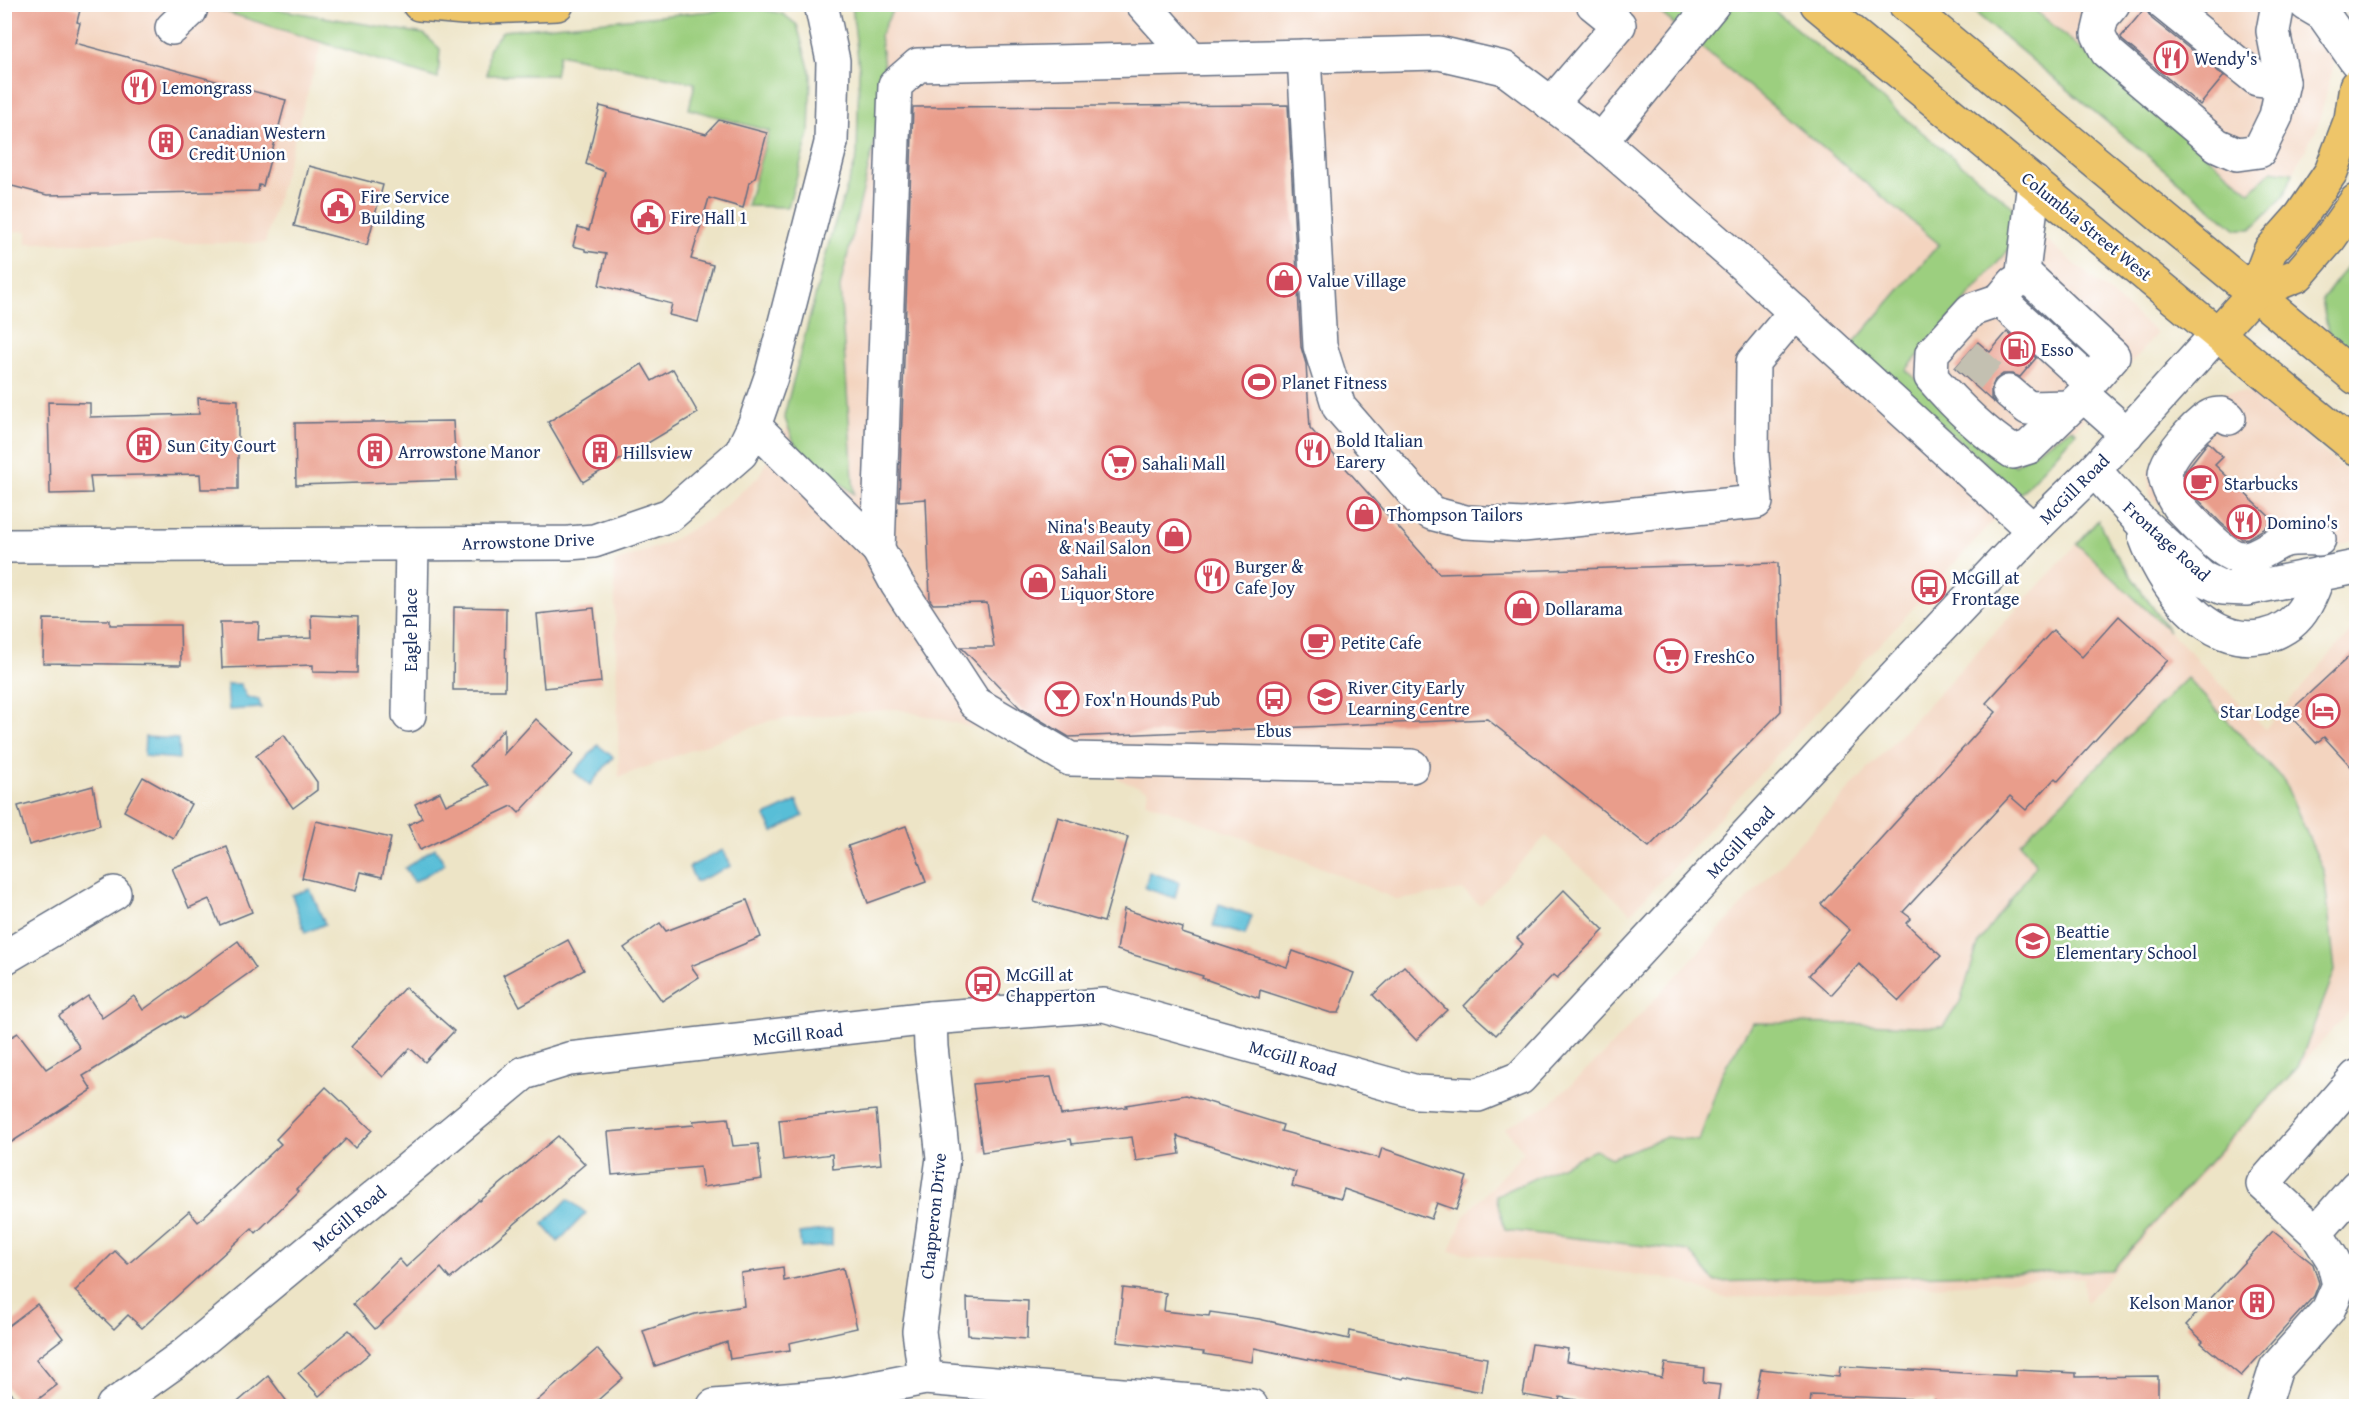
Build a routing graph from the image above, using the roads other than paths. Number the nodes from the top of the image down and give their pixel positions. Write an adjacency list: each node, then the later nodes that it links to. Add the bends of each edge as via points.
1 (166, 4): 2 (street, via 172,28 190,12)
2 (192, 4)
3 (419, 4): 4 (main road, via 464,8)
4 (557, 4)
5 (821, 4): 33 (street, Arrowstone Drive, via 833,61 831,142 771,377)
6 (1143, 4): 16 (street)
7 (1593, 4): 20 (street, via 1619,25)
8 (1713, 4): 21 (street)
9 (1817, 4): 22 (main road, Columbia Street West)
10 (1905, 4): 25 (main road)
11 (2113, 4): 18 (street, via 2102,17 2098,34 2107,52 2217,145 2236,154 2259,151 2276,116)
12 (2164, 4): 18 (street, via 2257,79)
13 (2278, 4): 18 (street, via 2273,31)
14 (2306, 4): 17 (street, via 2323,14)
15 (1304, 56): 16 (street); 20 (street, via 1439,53 1504,68); 27 (street, via 1320,346 1339,407 1431,513 1465,522 1523,525 1756,502 1753,362)
16 (1191, 58): 42 (street, via 918,65 895,85)
17 (2356, 61)
18 (2283, 82)
19 (2356, 86): 25 (main road, McGill Road, via 2351,119 2331,172 2301,216 2270,251)
20 (1551, 104): 21 (street)
21 (1601, 141): 27 (street)
22 (2034, 182): 24 (street); 28 (main road, Columbia Street West)
23 (2356, 201): 25 (main road, McGill Road, via 2298,275)
24 (2023, 272): 26 (street); 31 (street, via 2113,356)
25 (2254, 293): 28 (main road, McGill Road); 29 (main road)
26 (2000, 300): 31 (street); 31 (street, via 1971,310 1956,346 1932,353 1931,377 1983,430 2013,452 2029,447)
27 (1795, 312): 38 (street)
28 (2218, 333): 34 (street, McGill Road); 35 (main road, Columbia Street West)
29 (2356, 378)
30 (2009, 392): 31 (street, via 2028,408)
31 (2081, 395): 34 (street)
32 (2229, 418): 39 (street, via 2222,414 2208,417 2170,457 2165,476 2178,506 2223,549 2242,558 2285,540)
33 (754, 426): 40 (street, Arrowstone Drive, via 741,453 670,515 659,519 594,541); 42 (street)
34 (2127, 434): 36 (street, McGill Road)
35 (2356, 448)
36 (2094, 470): 37 (street, Frontage Road); 38 (street, McGill Road)
37 (2139, 520): 44 (street, Frontage Road, via 2202,579 2223,588 2246,589); 44 (street, via 2148,545 2176,593 2198,616 2235,637 2256,638 2287,626 2302,611)
38 (2033, 530): 49 (street, McGill Road, via 1520,1078 1478,1095 1417,1092 1104,1005)
39 (2319, 539)
40 (412, 544): 41 (street, Arrowstone Drive); 45 (street, Eagle Place)
41 (4, 546)
42 (878, 549): 46 (street, via 975,703 1070,759)
43 (2356, 567): 44 (street, Frontage Road)
44 (2319, 574)
45 (409, 715)
46 (1412, 766)
47 (114, 893): 48 (street)
48 (4, 958)
49 (930, 1018): 53 (street, Chapperon Drive, via 943,1158 919,1331); 54 (street, McGill Road, via 568,1059 524,1073 183,1356)
50 (2356, 1077): 52 (street, via 2263,1185)
51 (2356, 1188): 52 (street)
52 (2316, 1233): 57 (street, via 2333,1260 2339,1285 2328,1310 2276,1368)
53 (925, 1377): 55 (street, via 833,1396); 56 (street)
54 (113, 1407)
55 (714, 1407)
56 (1251, 1407)
57 (2264, 1407)

